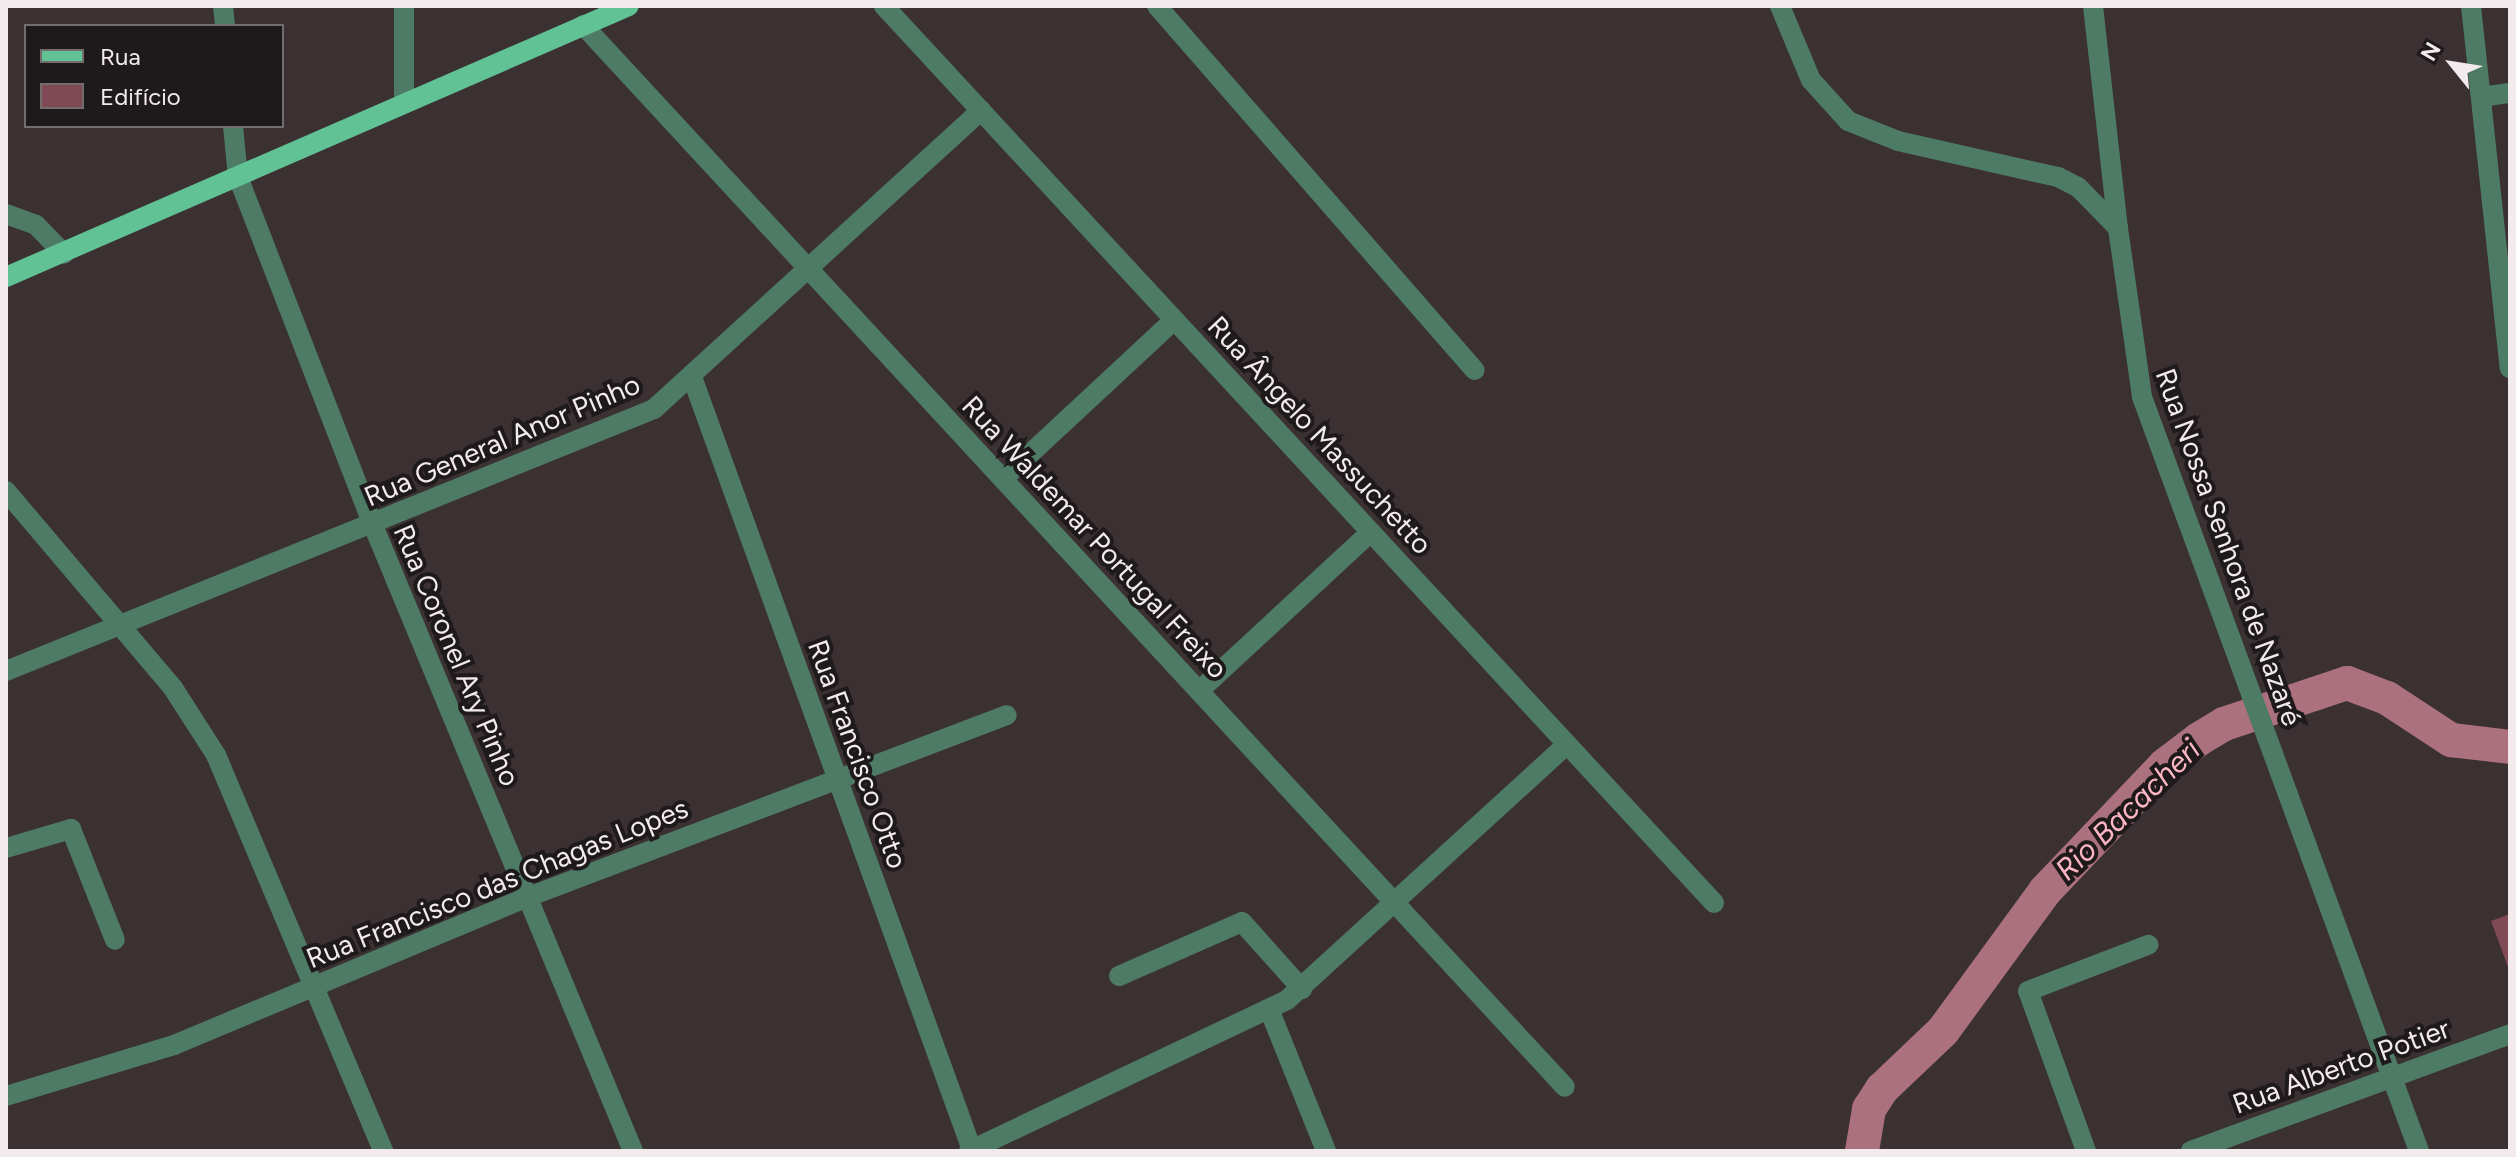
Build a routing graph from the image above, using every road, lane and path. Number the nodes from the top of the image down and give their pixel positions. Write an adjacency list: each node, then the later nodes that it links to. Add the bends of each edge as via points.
1 (404, 6): 11 (street)
2 (629, 6): 8 (main road)
3 (884, 6): 12 (street, Rua Ângelo Massuchetto)
4 (1157, 6): 23 (street)
5 (1780, 6): 17 (street, via 1811,80 1848,121 1898,141 2058,177 2089,196)
6 (2093, 6): 17 (street, Rua Nossa Senhora de Nazaré)
7 (2471, 6): 10 (street)
8 (583, 25): 11 (main road); 19 (street, Rua Waldemar Portugal Freixo)
9 (2510, 93): 10 (street)
10 (2481, 97): 15 (street)
11 (404, 103): 14 (main road)
12 (981, 110): 19 (street, Rua General Anor Pinho); 21 (street, Rua Ângelo Massuchetto)
13 (233, 128): 14 (street, Rua Coronel Ary Pinho)
14 (238, 177): 18 (main road); 27 (street, Rua Coronel Ary Pinho)
15 (2501, 196): 22 (street)
16 (6, 214): 18 (street, via 36,225)
17 (2118, 228): 46 (street, Rua Nossa Senhora de Nazaré, via 2142,397)
18 (64, 254): 20 (main road)
19 (809, 269): 24 (street, Rua General Anor Pinho); 25 (street, Rua Waldemar Portugal Freixo)
20 (6, 277)
21 (1174, 320): 25 (street); 28 (street, Rua Ângelo Massuchetto)
22 (2510, 368)
23 (1474, 370)
24 (692, 377): 27 (street, Rua General Anor Pinho, via 635,419); 34 (street, Rua Francisco Otto)
25 (1003, 479): 31 (street, Rua Waldemar Portugal Freixo)
26 (6, 491): 29 (street)
27 (373, 525): 29 (street, Rua General Anor Pinho); 36 (street, Rua Coronel Ary Pinho)
28 (1371, 532): 31 (street); 33 (street, Rua Ângelo Massuchetto)
29 (122, 627): 30 (street, Rua General Anor Pinho); 42 (street, via 173,688 216,755)
30 (6, 671)
31 (1199, 691): 37 (street, Rua Waldemar Portugal Freixo)
32 (1007, 715): 34 (street, Rua Francisco das Chagas Lopes)
33 (1567, 744): 37 (street); 38 (street, Rua Ângelo Massuchetto)
34 (837, 777): 36 (street, Rua Francisco das Chagas Lopes); 49 (street, Rua Francisco Otto)
35 (6, 848): 39 (street, via 71,829)
36 (528, 897): 42 (street, Rua Francisco das Chagas Lopes); 51 (street, Rua Coronel Ary Pinho)
37 (1395, 903): 43 (street); 47 (street, Rua Waldemar Portugal Freixo)
38 (1714, 903)
39 (115, 940)
40 (2148, 945): 53 (street, via 2028,991)
41 (1119, 976): 43 (street, via 1242,922)
42 (315, 986): 48 (street, Rua Francisco das Chagas Lopes, via 174,1045); 50 (street)
43 (1302, 989): 44 (street)
44 (1269, 1009): 49 (street); 52 (street)
45 (2510, 1034): 46 (street, Rua Alberto Potier)
46 (2392, 1077): 54 (street, Rua Alberto Potier); 55 (street, Rua Nossa Senhora de Nazaré)
47 (1565, 1087)
48 (6, 1096)
49 (971, 1150)
50 (383, 1151)
51 (633, 1151)
52 (1326, 1151)
53 (2086, 1151)
54 (2191, 1151)
55 (2419, 1151)

